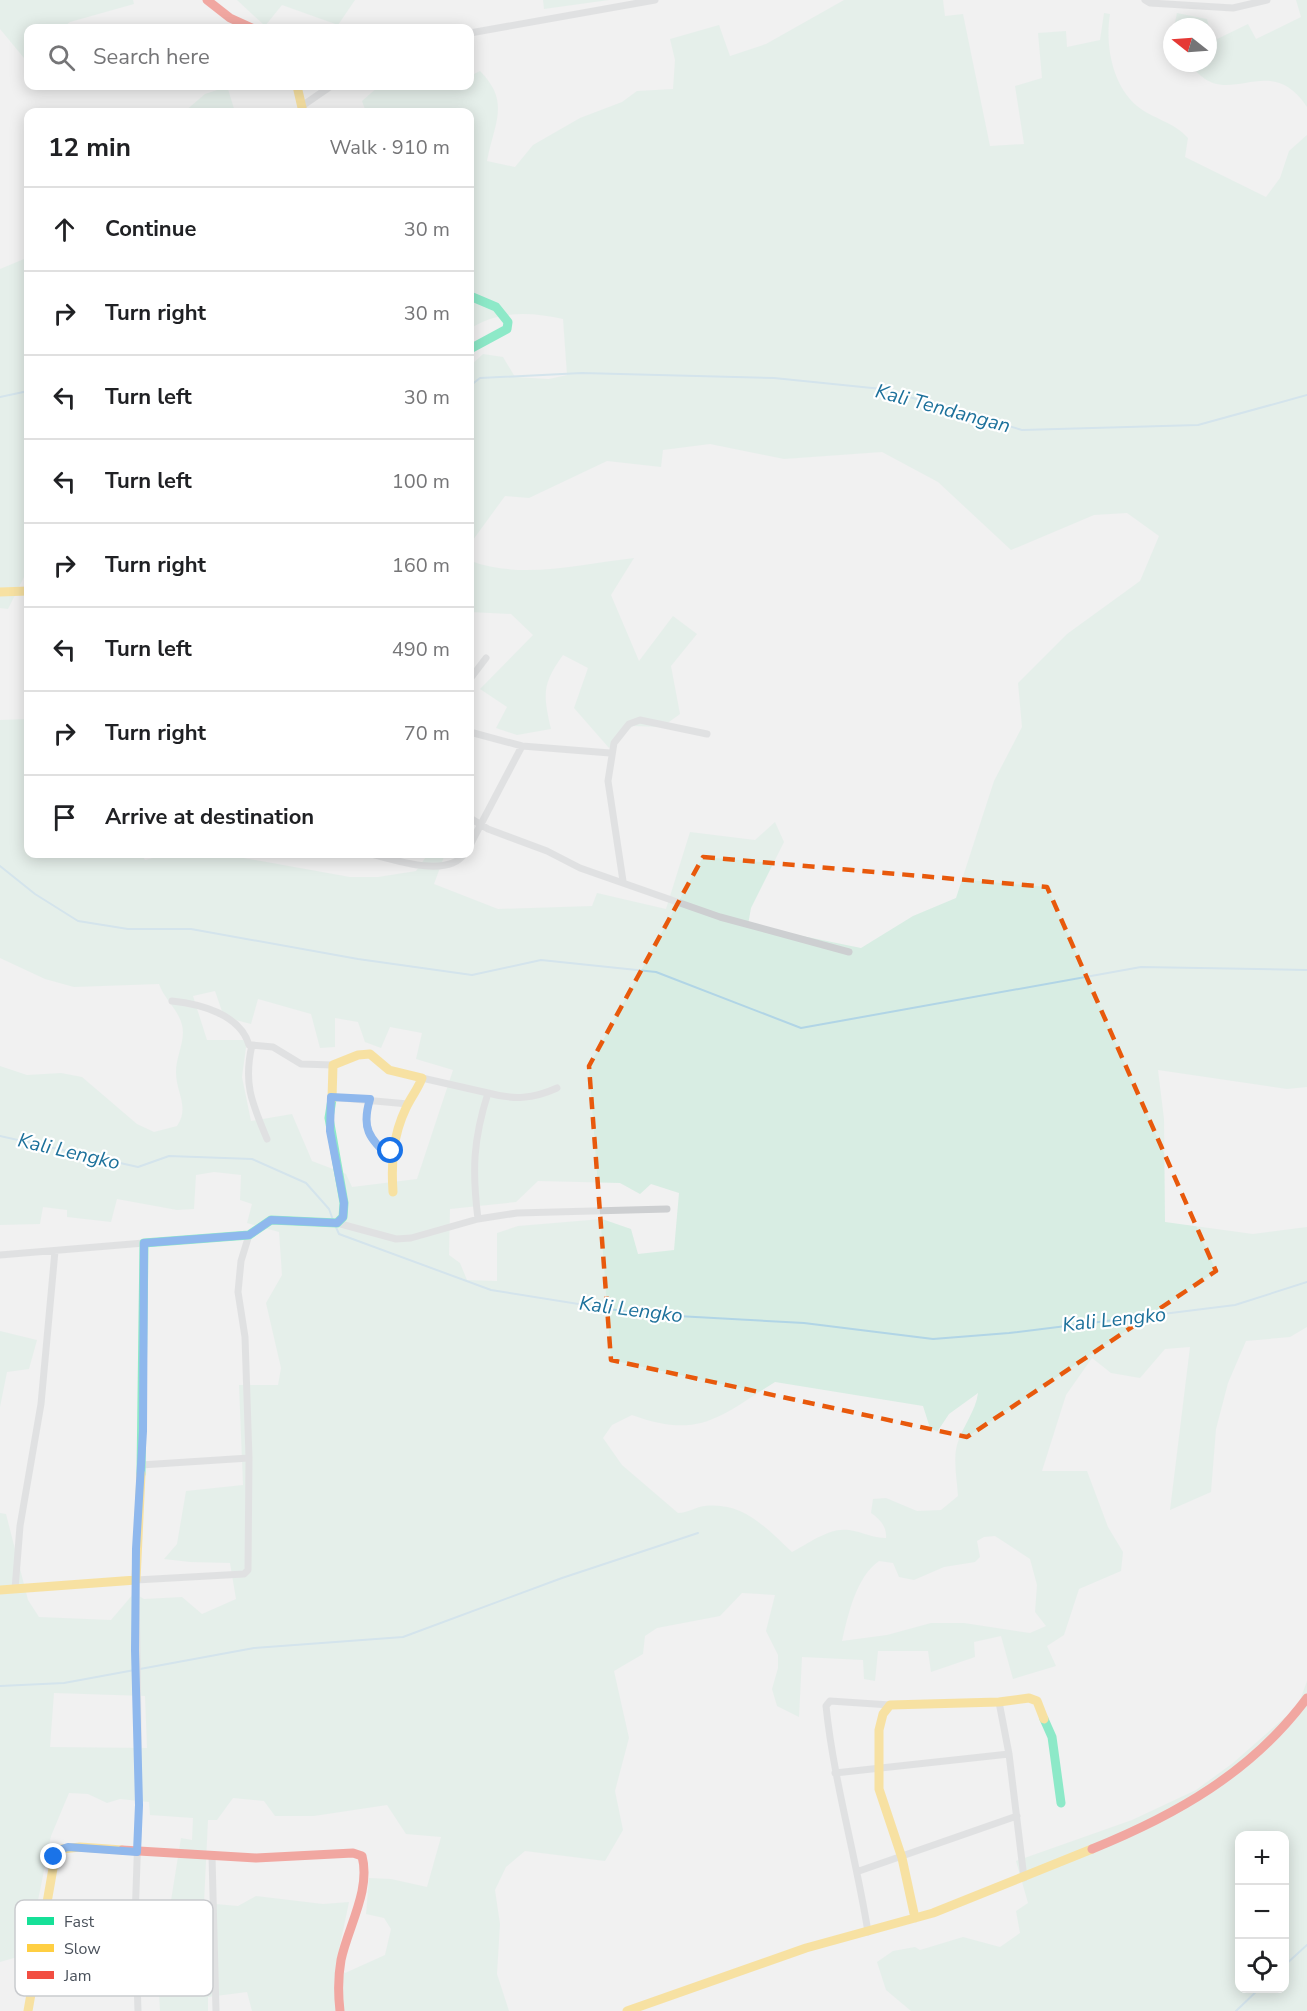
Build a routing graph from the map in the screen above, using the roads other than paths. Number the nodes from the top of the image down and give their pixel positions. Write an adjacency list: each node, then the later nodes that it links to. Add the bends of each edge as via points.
1 (207, 0): 7 (street)
2 (655, 0): 8 (street)
3 (1233, 0): 6 (street)
4 (1267, 0): 6 (street)
5 (1149, 1): 6 (street)
6 (1233, 9)
7 (243, 24)
8 (474, 32)
9 (298, 90): 11 (street)
10 (326, 90): 12 (street)
11 (303, 108)
12 (304, 108)
13 (474, 298): 14 (street, via 496,307 508,324 507,329)
14 (474, 347)
15 (24, 591): 16 (street)
16 (0, 592)
17 (486, 658): 18 (street)
18 (474, 674)
19 (474, 733): 21 (street)
20 (707, 734): 22 (street, via 640,720 622,730)
21 (522, 746): 22 (street); 24 (street)
22 (610, 753): 28 (street, via 610,803)
23 (474, 821): 24 (street)
24 (480, 825): 25 (street); 28 (street, via 547,851 571,865)
25 (474, 836)
26 (387, 858): 27 (street, via 416,866 455,862)
27 (460, 858)
28 (623, 881): 29 (street, via 720,917)
29 (849, 952)
30 (172, 1001): 31 (street, via 219,1014 234,1023)
31 (252, 1045): 32 (street, via 273,1047 302,1064); 39 (street, via 247,1077 249,1094)
32 (333, 1065): 33 (street, via 366,1054 378,1058 389,1070); 36 (street)
33 (422, 1078): 35 (street); 38 (street)
34 (557, 1088): 35 (street, via 524,1099)
35 (489, 1093): 43 (street, via 473,1152)
36 (331, 1097): 37 (street); 44 (street, via 330,1131 344,1203 343,1217)
37 (370, 1099): 38 (street); 40 (street, via 367,1132)
38 (408, 1104): 40 (street)
39 (267, 1139)
40 (390, 1158): 41 (street)
41 (393, 1192)
42 (667, 1209): 43 (street, via 517,1213)
43 (478, 1219): 44 (street, via 396,1239)
44 (335, 1224): 45 (street, via 271,1220)
45 (249, 1235): 46 (street); 49 (street, via 238,1292 244,1337)
46 (144, 1243): 47 (street); 50 (street)
47 (56, 1251): 48 (street); 52 (street, via 41,1404 20,1526)
48 (0, 1255)
49 (249, 1458): 50 (street); 51 (street, via 250,1555 246,1573)
50 (141, 1465): 51 (street)
51 (136, 1580): 52 (street); 62 (street)
52 (15, 1589): 53 (street)
53 (0, 1590)
54 (1307, 1698): 66 (street, via 1283,1730 1207,1793 1130,1834)
55 (999, 1702): 56 (street); 57 (street); 60 (street, via 1029,1698 1040,1704 1052,1737)
56 (890, 1705): 58 (street, via 880,1721); 59 (street, via 827,1703)
57 (1009, 1754): 58 (street); 61 (street)
58 (878, 1767): 59 (street); 64 (street, via 882,1802)
59 (835, 1773): 65 (street)
60 (1061, 1803)
61 (1017, 1816): 64 (street); 66 (street)
62 (137, 1852): 63 (street); 67 (street, via 74,1847 57,1852); 68 (street)
63 (212, 1856): 75 (street); 76 (street, via 362,1856 363,1877 340,1960)
64 (902, 1858): 65 (street); 69 (street)
65 (859, 1871): 70 (street)
66 (1024, 1878): 69 (street)
67 (48, 1900)
68 (136, 1900)
69 (915, 1918): 70 (street)
70 (868, 1932): 77 (street, via 806,1948)
71 (31, 1996): 73 (street)
72 (137, 1996): 74 (street)
73 (28, 2011)
74 (138, 2011)
75 (216, 2011)
76 (340, 2011)
77 (627, 2011)

